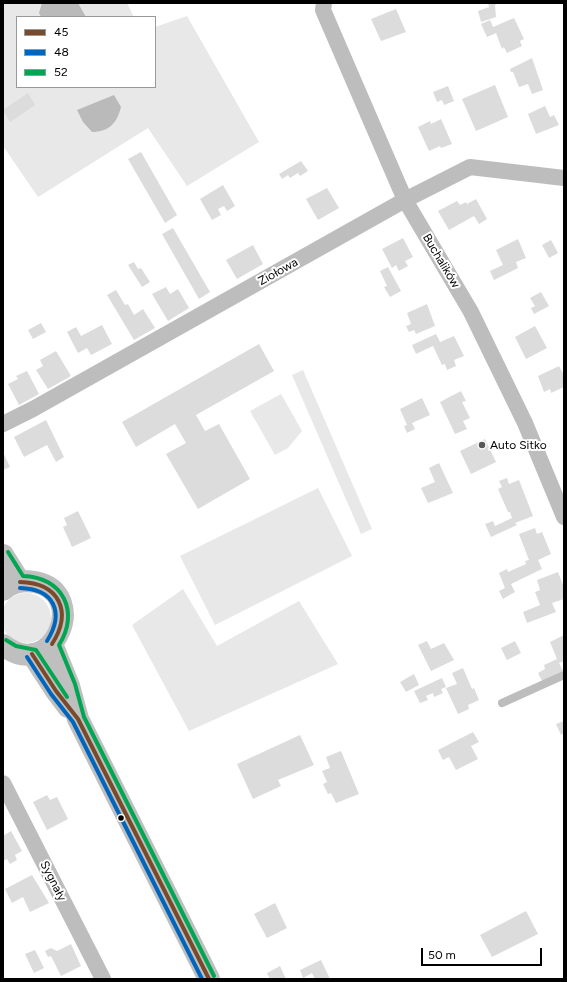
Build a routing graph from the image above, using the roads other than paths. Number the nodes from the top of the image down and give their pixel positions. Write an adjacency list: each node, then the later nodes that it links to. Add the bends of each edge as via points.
1 (324, 3): 3 (street, Buchalików, via 323,10)
2 (564, 178): 3 (street, Ziołowa, via 470,167)
3 (405, 200): 4 (street, Ziołowa); 5 (street, Buchalików, via 471,312 525,423)
4 (3, 424)
5 (564, 517)
6 (3, 555): 7 (main road)
7 (12, 586): 8 (main road, via 32,582 43,585 59,601 63,612 62,624 59,635)
8 (52, 644): 10 (main road); 13 (main road, via 69,686)
9 (3, 645): 10 (main road, via 14,652)
10 (32, 654): 13 (main road)
11 (564, 675): 12 (lane)
12 (502, 703)
13 (78, 719): 16 (main road)
14 (3, 783): 15 (street, Sygnały)
15 (103, 979)
16 (209, 979)

